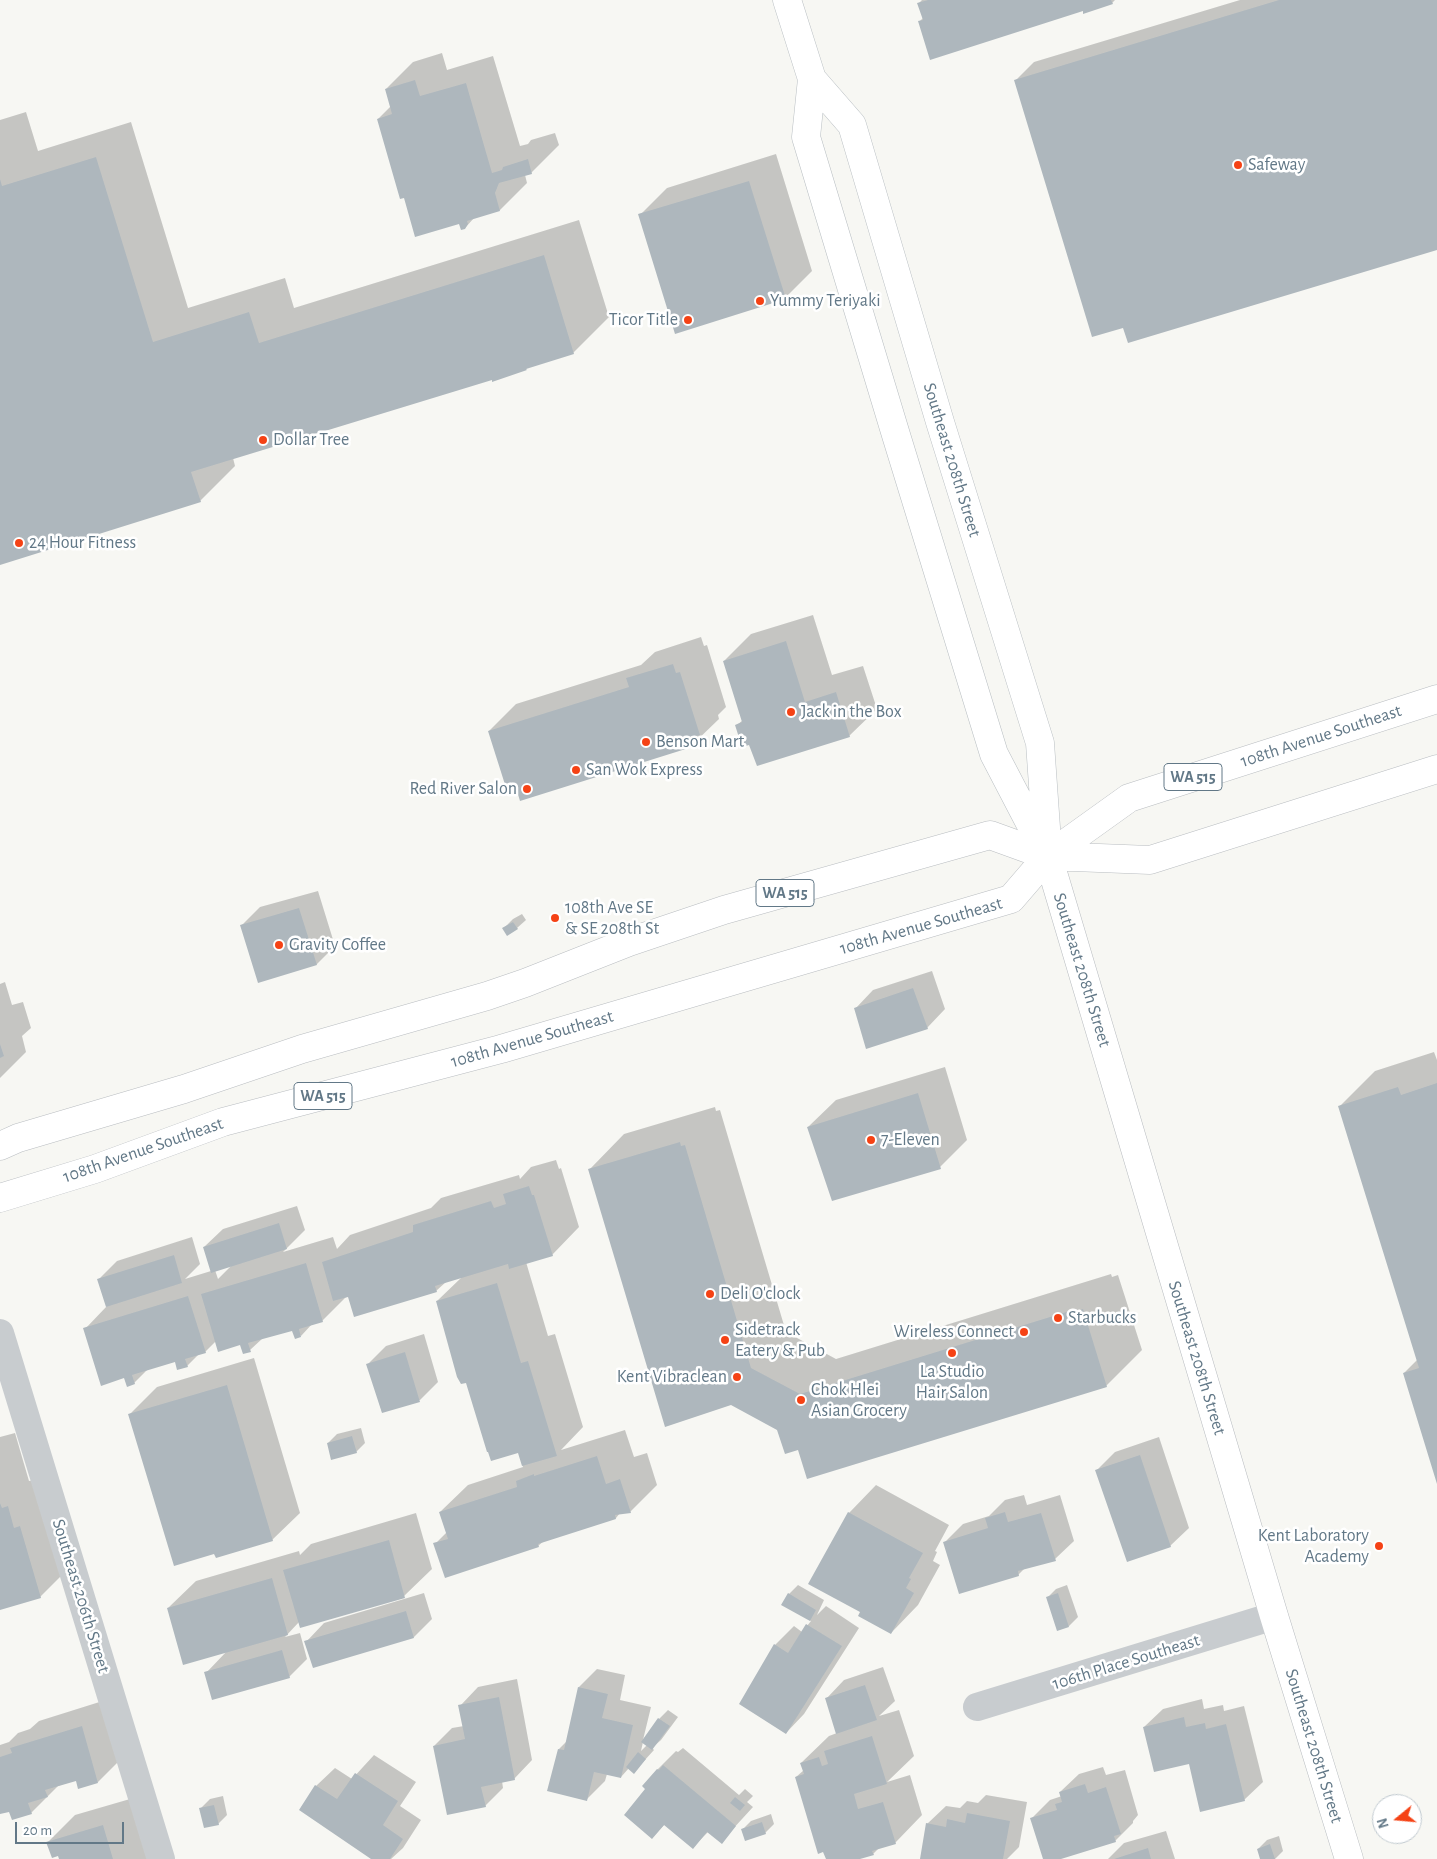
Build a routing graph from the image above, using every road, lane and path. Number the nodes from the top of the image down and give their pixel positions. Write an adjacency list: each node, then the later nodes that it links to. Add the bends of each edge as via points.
1 (787, 0): 2 (main road, Southeast 208th Street)
2 (812, 79): 5 (main road, Southeast 208th Street, via 806,137 896,435 994,754); 5 (main road, Southeast 208th Street, via 852,125 1040,743)
3 (1437, 699): 5 (main road, 108th Avenue Southeast / WA 515, via 1129,798)
4 (1437, 769): 5 (main road, WA 515, via 1150,860)
5 (1048, 856): 6 (main road, WA 515, via 990,835 724,910 487,996 302,1049); 7 (main road, 108th Avenue Southeast / WA 515, via 1011,899 501,1049 223,1122 95,1169); 9 (main road, Southeast 208th Street)
6 (0, 1146)
7 (0, 1198)
8 (0, 1333): 11 (street, Southeast 206th Street)
9 (1274, 1616): 10 (street, 106th Place Southeast); 12 (main road, Southeast 208th Street)
10 (977, 1707)
11 (161, 1859)
12 (1350, 1859)

